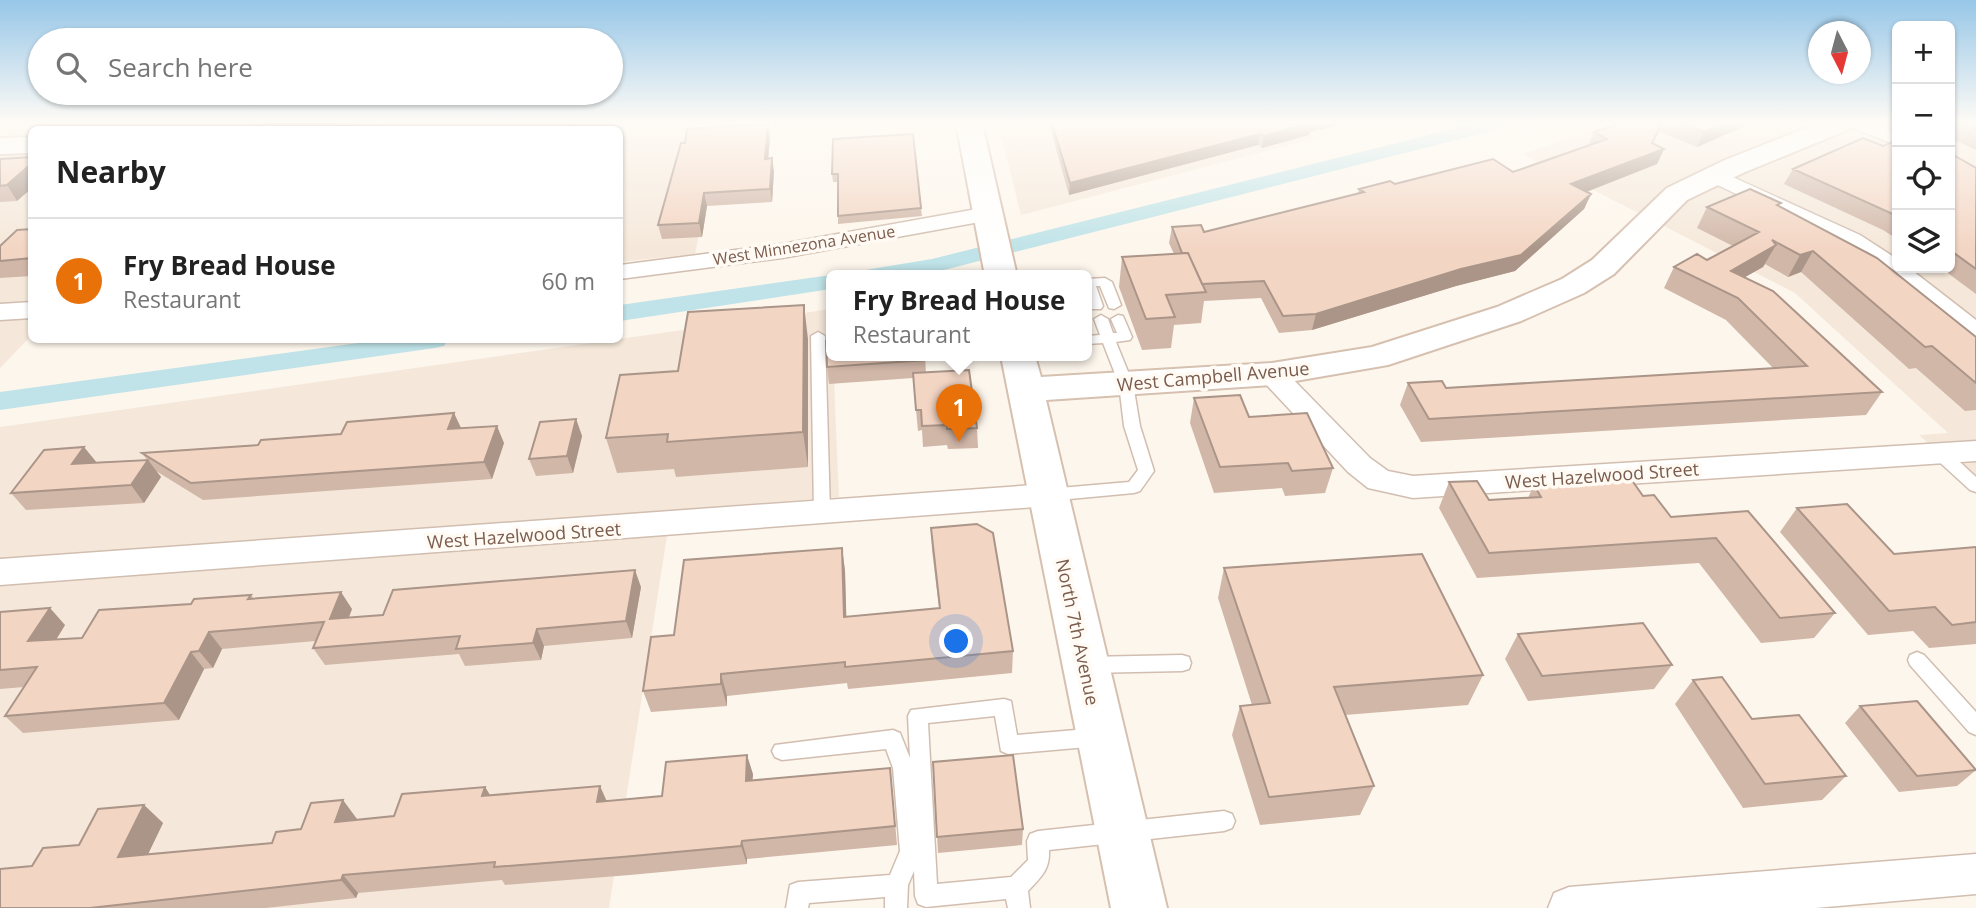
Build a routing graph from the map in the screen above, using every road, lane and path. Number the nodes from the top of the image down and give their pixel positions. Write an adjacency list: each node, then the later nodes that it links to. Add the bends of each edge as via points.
1 (978, 165): 4 (street)
2 (1738, 165): 3 (street, West Campbell Avenue)
3 (1715, 175): 11 (street, via 1852,240); 16 (street, West Campbell Avenue, via 1677,194 1603,267 1544,300 1376,357)
4 (990, 223): 5 (street); 6 (street, West Minnezona Avenue)
5 (1000, 270)
6 (623, 272)
7 (1092, 283): 14 (lane, via 1105,282 1125,337)
8 (1092, 297): 14 (lane)
9 (28, 310): 10 (street)
10 (0, 312)
11 (1976, 333)
12 (818, 336): 22 (lane)
13 (1092, 336): 14 (lane)
14 (1108, 338): 17 (lane)
15 (1021, 373): 17 (street, West Campbell Avenue); 21 (street, North 7th Avenue)
16 (1272, 374): 17 (street, West Campbell Avenue); 19 (street, West Hazelwood Street, via 1359,465 1380,480 1413,487)
17 (1126, 384): 21 (lane, via 1132,426 1146,471 1134,487)
18 (1976, 451): 19 (street, West Hazelwood Street)
19 (1941, 454): 20 (lane)
20 (1976, 485)
21 (1048, 495): 22 (street, West Hazelwood Street); 26 (street, North 7th Avenue)
22 (822, 512): 23 (street, West Hazelwood Street)
23 (0, 572)
24 (1917, 660): 27 (lane)
25 (1182, 663): 26 (lane)
26 (1085, 665): 28 (street, North 7th Avenue)
27 (1976, 726)
28 (1101, 737): 31 (street, North 7th Avenue); 34 (lane, via 1008,746 1004,707 918,716 926,896)
29 (782, 751): 33 (lane, via 893,739 903,768 911,850)
30 (1224, 821): 31 (lane)
31 (1122, 833): 34 (lane, via 1038,841 1039,864); 36 (street, North 7th Avenue)
32 (1976, 874): 37 (street)
33 (896, 897): 35 (lane, via 797,893)
34 (1018, 897)
35 (797, 908)
36 (1139, 908)
37 (1569, 908)

